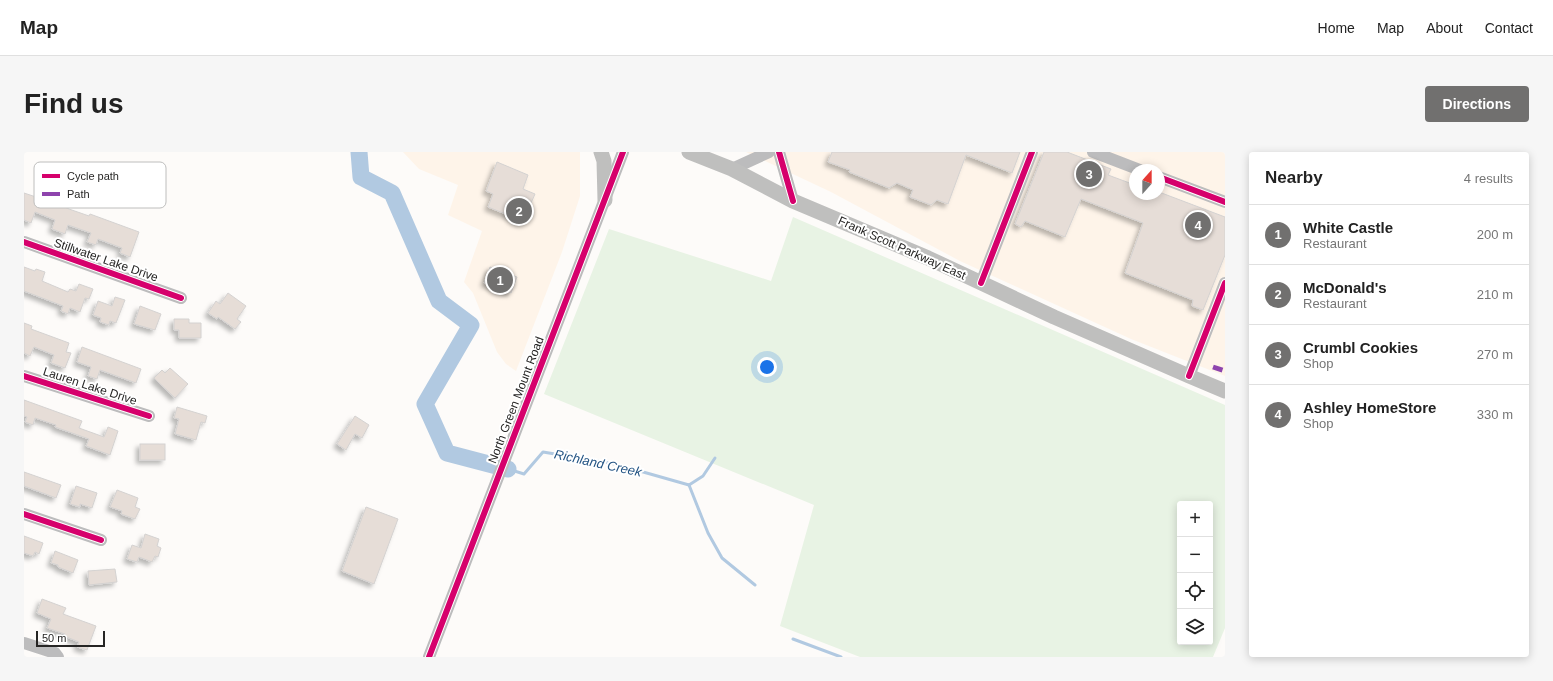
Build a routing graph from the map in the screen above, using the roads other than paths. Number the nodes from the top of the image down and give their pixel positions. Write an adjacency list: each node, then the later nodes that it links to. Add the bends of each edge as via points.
1 (601, 152): 12 (main road, via 604,161)
2 (623, 152): 12 (street, North Green Mount Road)
3 (689, 152): 10 (main road, Frank Scott Parkway East)
4 (701, 152): 10 (main road)
5 (769, 152): 10 (street)
6 (780, 152): 13 (street)
7 (1032, 152): 16 (street)
8 (1093, 152): 9 (street)
9 (1129, 166)
10 (726, 167): 13 (main road, Frank Scott Parkway East)
11 (1165, 179): 14 (street)
12 (605, 200): 27 (street, North Green Mount Road)
13 (793, 201): 16 (main road, Frank Scott Parkway East)
14 (1225, 202)
15 (24, 242): 18 (street, Stillwater Lake Drive)
16 (981, 283): 20 (main road, Frank Scott Parkway East)
17 (1225, 283): 20 (street)
18 (181, 298)
19 (24, 376): 22 (street, Lauren Lake Drive)
20 (1189, 376): 21 (main road, Frank Scott Parkway East)
21 (1225, 391)
22 (149, 416)
23 (24, 514): 24 (street)
24 (101, 540)
25 (24, 643): 26 (street, via 55,653)
26 (58, 657)
27 (429, 657)

